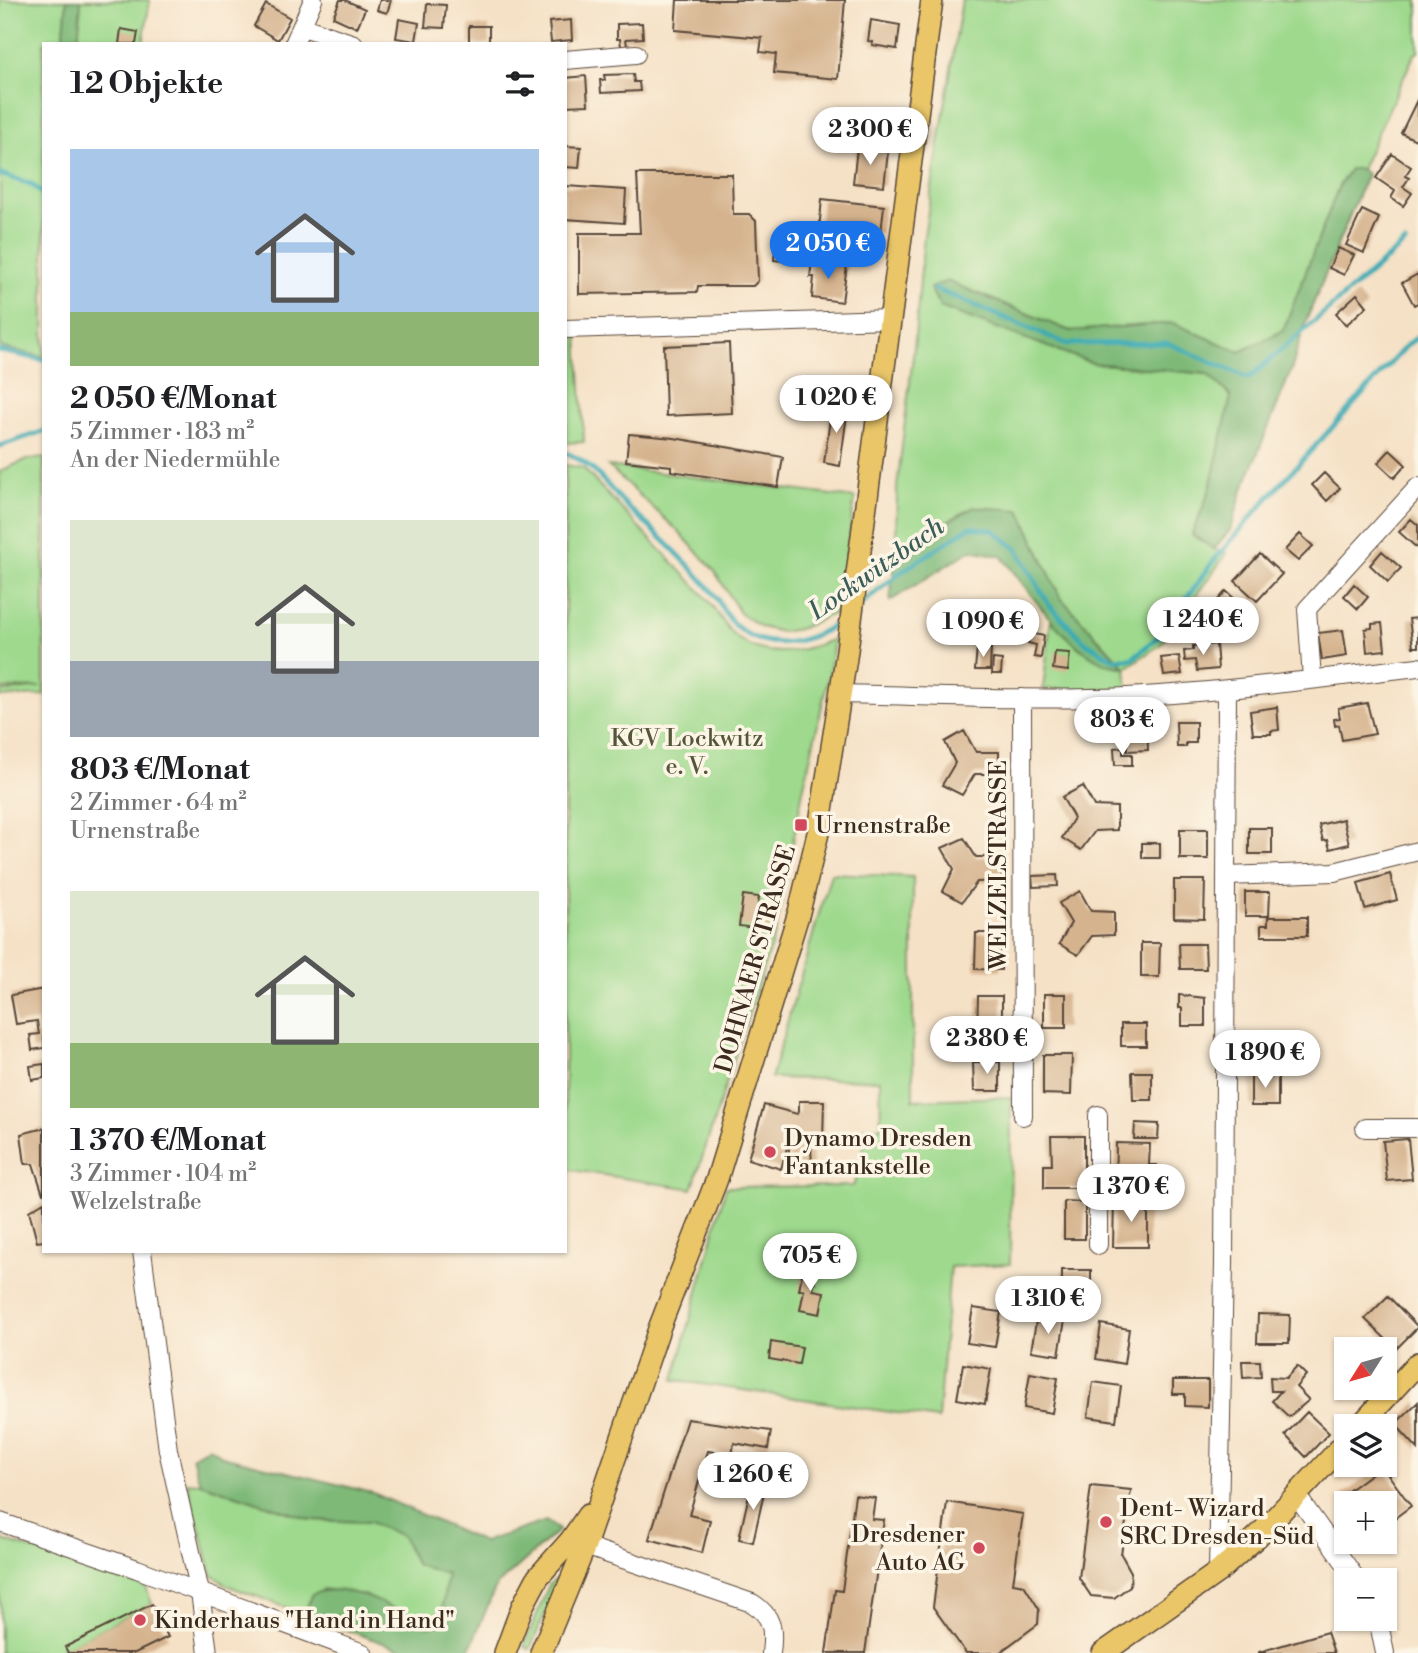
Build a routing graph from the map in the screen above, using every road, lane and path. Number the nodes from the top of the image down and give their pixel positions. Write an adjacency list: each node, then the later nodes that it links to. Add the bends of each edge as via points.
1 (313, 0): 3 (street)
2 (932, 0): 8 (main road, DOHNAER STRASSE)
3 (303, 27): 4 (street); 5 (street)
4 (295, 42)
5 (348, 42)
6 (636, 54): 7 (street)
7 (567, 60)
8 (890, 319): 9 (street); 14 (main road, DOHNAER STRASSE)
9 (567, 329)
10 (1418, 487): 12 (street, via 1307,609)
11 (1418, 667): 12 (street)
12 (1312, 679): 13 (street)
13 (1227, 689): 15 (street, via 1127,697); 17 (street)
14 (840, 694): 15 (street); 27 (main road, DOHNAER STRASSE, via 819,829 767,1022 717,1179)
15 (1022, 698): 19 (street, WELZELSTRASSE)
16 (1418, 851): 17 (street, via 1334,872)
17 (1227, 876): 32 (street)
18 (1098, 1115): 22 (street)
19 (1023, 1116)
20 (1365, 1128): 21 (street)
21 (1418, 1128)
22 (1098, 1245)
23 (142, 1253): 33 (street, via 168,1450)
24 (1418, 1363): 25 (main road)
25 (1371, 1414)
26 (1334, 1455): 28 (main road)
27 (601, 1496): 30 (main road, DOHNAER STRASSE); 37 (main road, DOHNAER STRASSE, via 538,1577)
28 (1297, 1496): 31 (street); 32 (main road)
29 (0, 1522): 33 (street)
30 (585, 1546): 38 (main road, DOHNAER STRASSE); 39 (street, via 752,1603 769,1617 774,1628)
31 (1348, 1568)
32 (1218, 1572): 40 (main road)
33 (200, 1592): 35 (street); 36 (street)
34 (1380, 1631): 41 (street)
35 (208, 1653)
36 (363, 1653)
37 (505, 1653)
38 (541, 1653)
39 (771, 1653)
40 (1103, 1653)
41 (1385, 1653)

